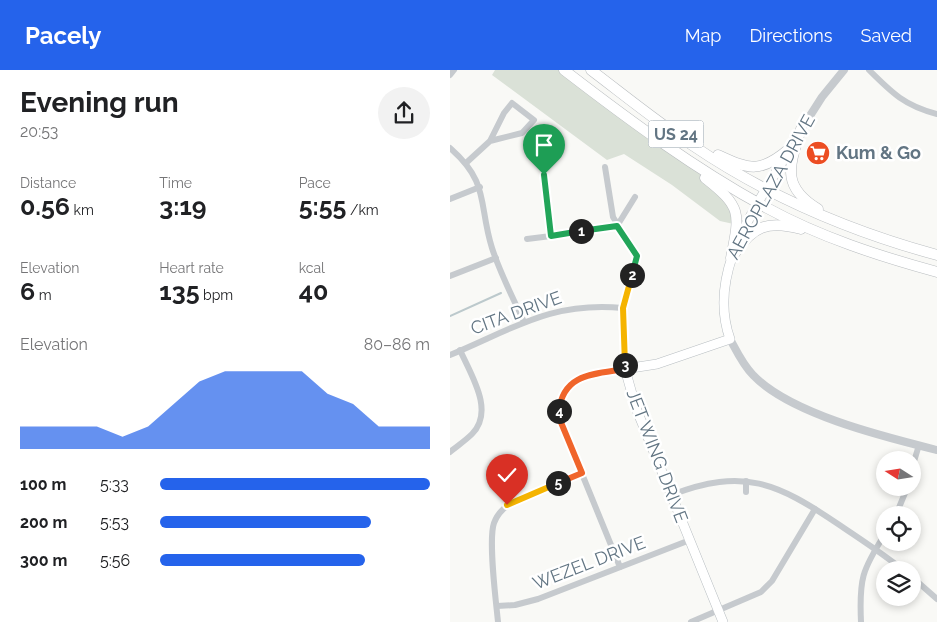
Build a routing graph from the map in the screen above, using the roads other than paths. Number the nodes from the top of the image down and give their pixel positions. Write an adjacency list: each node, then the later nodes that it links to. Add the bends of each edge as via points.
1 (454, 70): 6 (street)
2 (564, 70): 11 (highway, US 24)
3 (591, 70): 8 (highway, US 24)
4 (844, 70): 9 (street, AEROPLAZA DRIVE)
5 (869, 70): 7 (street, via 906,104)
6 (450, 75)
7 (937, 114)
8 (664, 126): 13 (highway, via 701,147 748,167 769,164); 18 (highway, US 24)
9 (801, 129): 13 (street, AEROPLAZA DRIVE); 23 (highway, via 790,169 794,187 808,203)
10 (490, 142): 10 (street, via 504,112 512,103 534,120 522,133); 14 (street)
11 (663, 144): 21 (highway, US 24); 29 (highway, via 732,204 738,224)
12 (450, 148): 14 (street)
13 (789, 150): 18 (main road, AEROPLAZA DRIVE)
14 (466, 163): 17 (street)
15 (605, 166): 22 (street)
16 (544, 175): 24 (street)
17 (480, 187): 20 (street); 28 (street)
18 (767, 190): 21 (main road, AEROPLAZA DRIVE); 23 (highway, US 24)
19 (635, 197): 22 (street)
20 (450, 199)
21 (759, 203): 26 (highway, US 24); 29 (main road, AEROPLAZA DRIVE)
22 (617, 226): 24 (street); 32 (street, JET WING DRIVE, via 637,256)
23 (861, 232): 27 (highway, US 24)
24 (551, 236): 25 (street)
25 (527, 239)
26 (848, 244): 29 (highway, via 792,227 768,225 746,237); 30 (highway, US 24)
27 (937, 255)
28 (496, 258): 31 (street); 33 (street)
29 (731, 258): 34 (main road, AEROPLAZA DRIVE, via 723,303)
30 (937, 272)
31 (450, 276)
32 (623, 308): 33 (street, CITA DRIVE, via 580,306); 37 (street, JET WING DRIVE)
33 (524, 322): 35 (street, CITA DRIVE)
34 (730, 339): 37 (main road, via 657,364); 38 (street, AEROPLAZA DRIVE, via 753,375 780,396 857,428)
35 (460, 350): 36 (street, CITA DRIVE); 41 (street, via 480,399 481,412 472,434)
36 (450, 355)
37 (625, 369): 42 (street, via 584,377 568,387 561,398 560,420); 45 (main road, JET WING DRIVE, via 636,408)
38 (919, 445): 39 (street, AEROPLAZA DRIVE); 40 (street)
39 (937, 450)
40 (917, 451)
41 (450, 452)
42 (582, 473): 51 (street); 54 (street, via 501,510 493,524 492,537)
43 (746, 482): 44 (street); 45 (street, via 709,483); 46 (street, via 777,488)
44 (746, 492)
45 (672, 495): 47 (main road, JET WING DRIVE)
46 (815, 509): 49 (street); 55 (street, via 767,587 755,596)
47 (690, 540): 51 (street, WEZEL DRIVE); 55 (main road, JET WING DRIVE)
48 (876, 546): 49 (street)
49 (874, 549): 50 (street); 59 (street, via 861,580)
50 (891, 561)
51 (620, 567): 54 (street, WEZEL DRIVE, via 531,602)
52 (921, 585): 53 (street)
53 (937, 599)
54 (497, 606): 56 (street)
55 (718, 611): 57 (street); 58 (main road, JET WING DRIVE)
56 (498, 622)
57 (691, 622)
58 (723, 622)
59 (861, 622)

